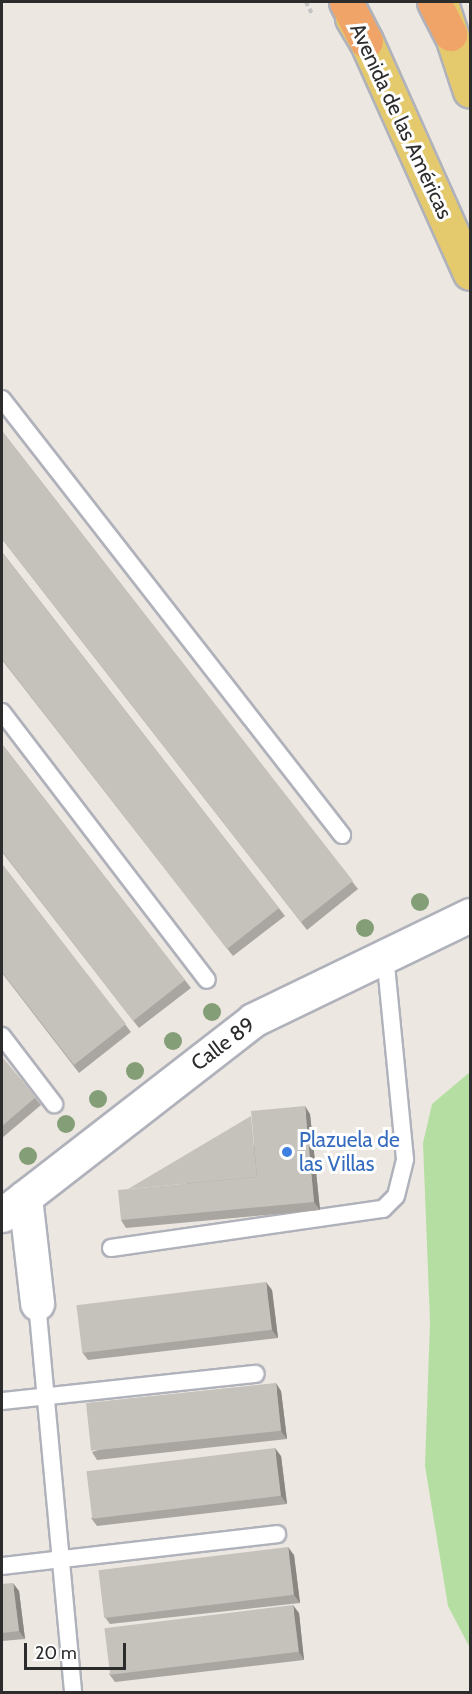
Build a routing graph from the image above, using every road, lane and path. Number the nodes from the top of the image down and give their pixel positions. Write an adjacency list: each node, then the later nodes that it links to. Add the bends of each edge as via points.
1 (341, 2): 6 (main road)
2 (346, 2): 6 (highway, Avenida de las Américas)
3 (434, 2): 5 (highway)
4 (441, 2): 5 (main road)
5 (450, 34): 7 (main road)
6 (366, 41): 8 (main road, Avenida de las Américas)
7 (471, 90)
8 (471, 273)
9 (2, 399): 11 (lane)
10 (2, 712): 14 (lane)
11 (342, 835)
12 (471, 915): 13 (street, Calle 89)
13 (385, 954): 17 (street, Calle 89, via 253,1020); 18 (lane, via 405,1159 396,1196 382,1209)
14 (207, 980)
15 (2, 1036): 16 (lane)
16 (54, 1104)
17 (13, 1206): 19 (street)
18 (111, 1248)
19 (37, 1303): 21 (lane)
20 (256, 1374): 21 (lane)
21 (45, 1396): 22 (lane); 24 (lane)
22 (2, 1401)
23 (278, 1534): 24 (lane)
24 (59, 1559): 25 (lane); 26 (lane)
25 (2, 1566)
26 (73, 1692)

